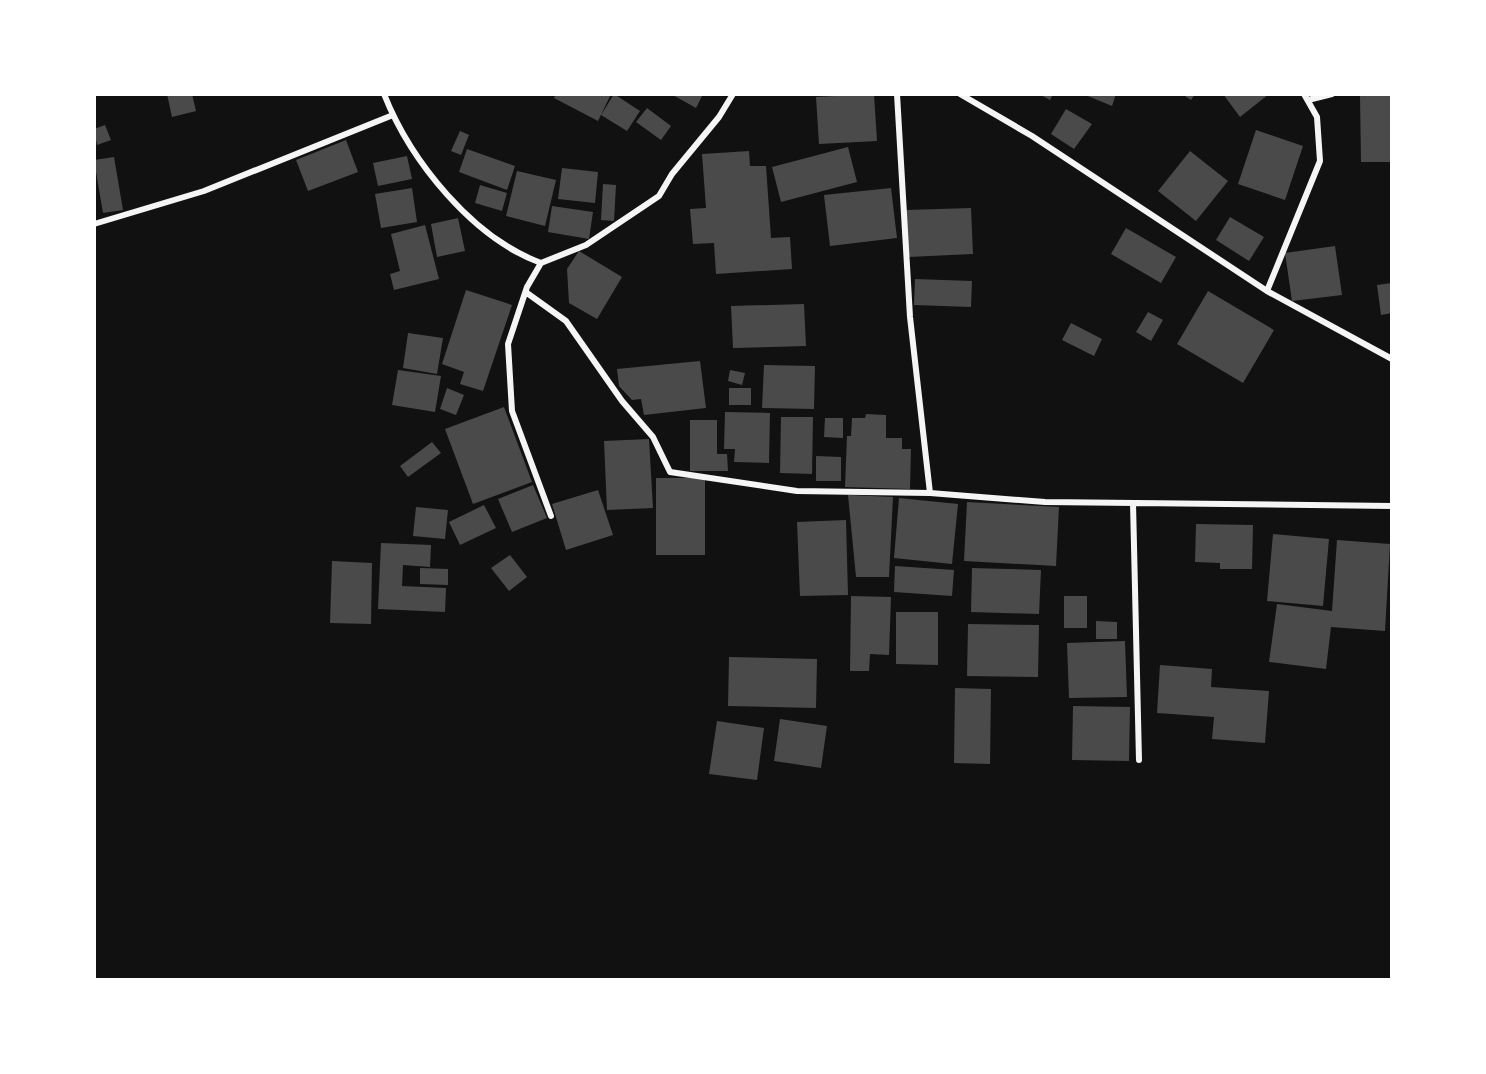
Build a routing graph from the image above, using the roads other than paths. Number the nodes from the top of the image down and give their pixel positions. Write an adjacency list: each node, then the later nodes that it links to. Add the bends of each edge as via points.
1 (384, 94): 7 (street)
2 (733, 94): 9 (street, via 658,196 586,245)
3 (897, 94): 13 (street, via 910,317)
4 (960, 94): 10 (street, via 1032,136)
5 (1332, 94): 6 (street)
6 (1306, 97): 10 (street, via 1317,117 1320,161)
7 (393, 115): 8 (street, via 204,191); 9 (street, via 422,161 478,228 516,254)
8 (94, 225)
9 (541, 262): 11 (street)
10 (1267, 291): 12 (street)
11 (527, 293): 13 (street, via 566,321 622,401 653,437 670,472 797,491); 16 (street, via 508,344 512,411)
12 (1392, 359)
13 (930, 493): 14 (street, via 1045,502)
14 (1133, 503): 15 (street); 17 (street)
15 (1392, 506)
16 (551, 516)
17 (1139, 760)

